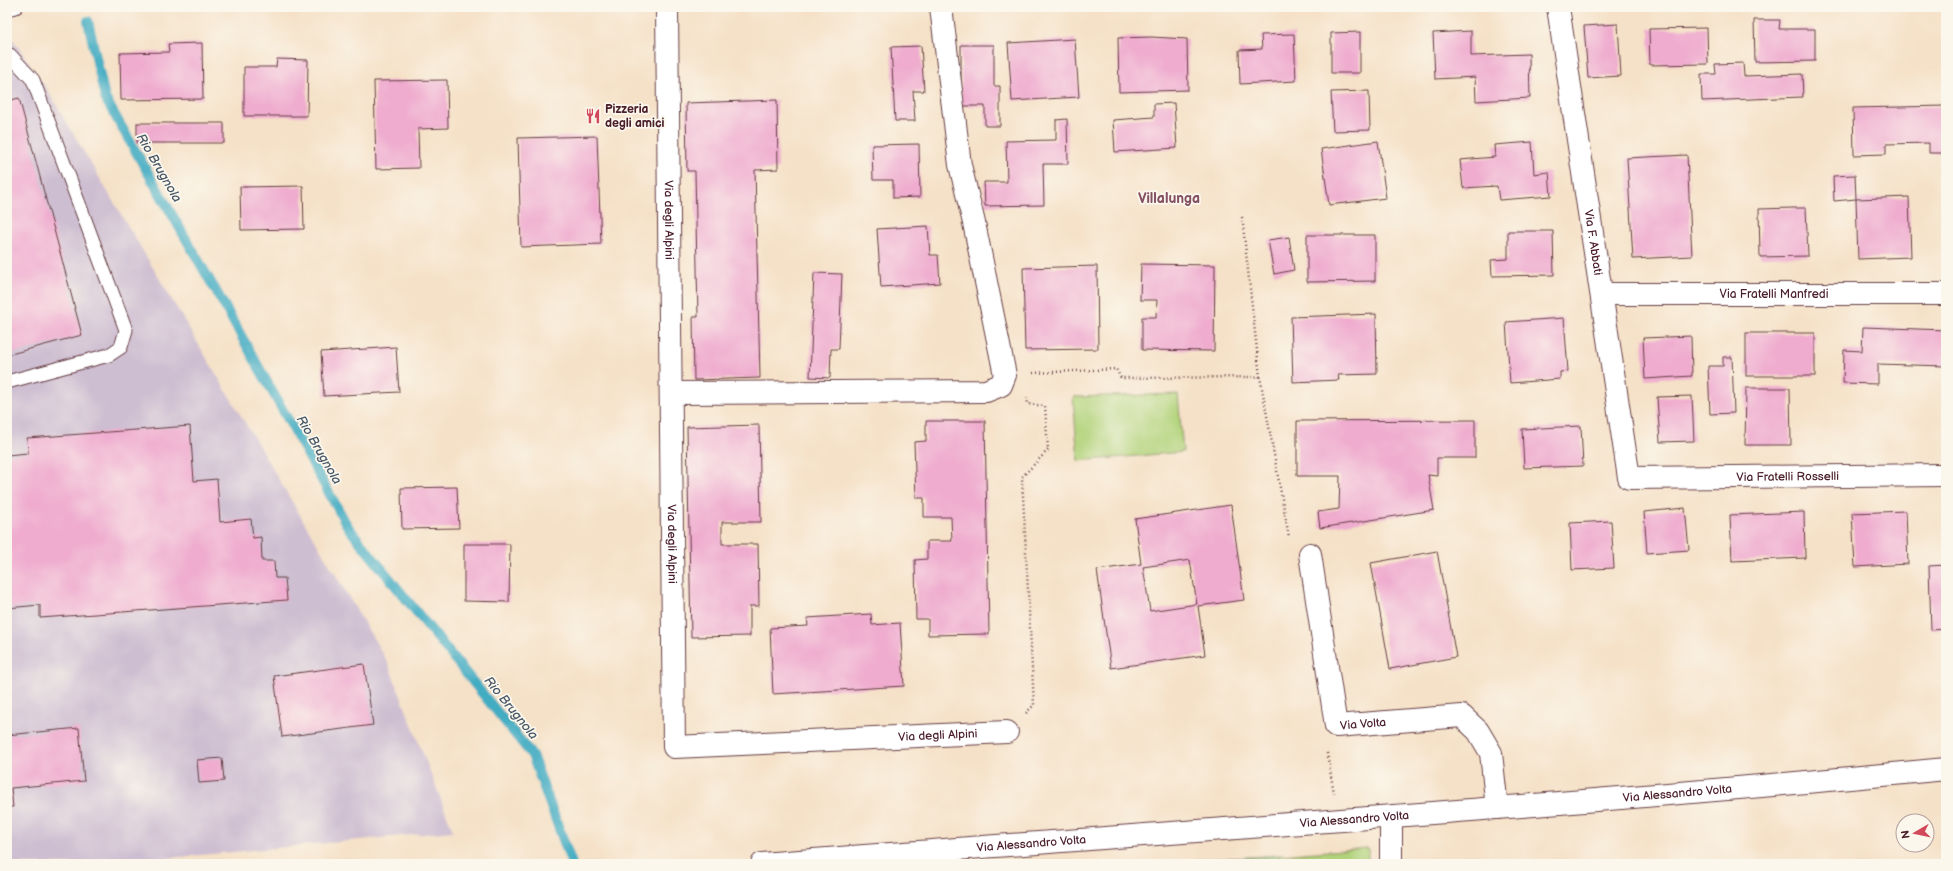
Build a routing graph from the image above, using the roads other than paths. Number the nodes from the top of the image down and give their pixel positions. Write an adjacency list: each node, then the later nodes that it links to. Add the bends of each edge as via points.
1 (16, 7): 5 (lane)
2 (667, 7): 10 (street, Via degli Alpini)
3 (941, 7): 10 (street, via 960,165 1013,375 1001,385 986,391)
4 (1558, 7): 7 (street, Via F. Abbati)
5 (7, 9)
6 (7, 55): 9 (lane, via 10,55 33,80 126,330 121,347 109,355)
7 (1602, 294): 8 (street, Via Fratelli Manfredi); 12 (street, Via F. Abbati)
8 (1946, 294)
9 (7, 382)
10 (670, 393): 14 (street, Via degli Alpini, via 674,748)
11 (1946, 475): 12 (street, Via Fratelli Rosselli)
12 (1629, 478)
13 (1310, 554): 16 (street, Via Volta, via 1336,726 1462,716 1478,731 1491,753)
14 (1007, 732)
15 (1946, 769): 16 (street, Via Alessandro Volta)
16 (1497, 808): 17 (street, Via Alessandro Volta)
17 (1391, 817): 18 (street, Via Alessandro Volta); 19 (street)
18 (762, 864)
19 (1391, 864)

